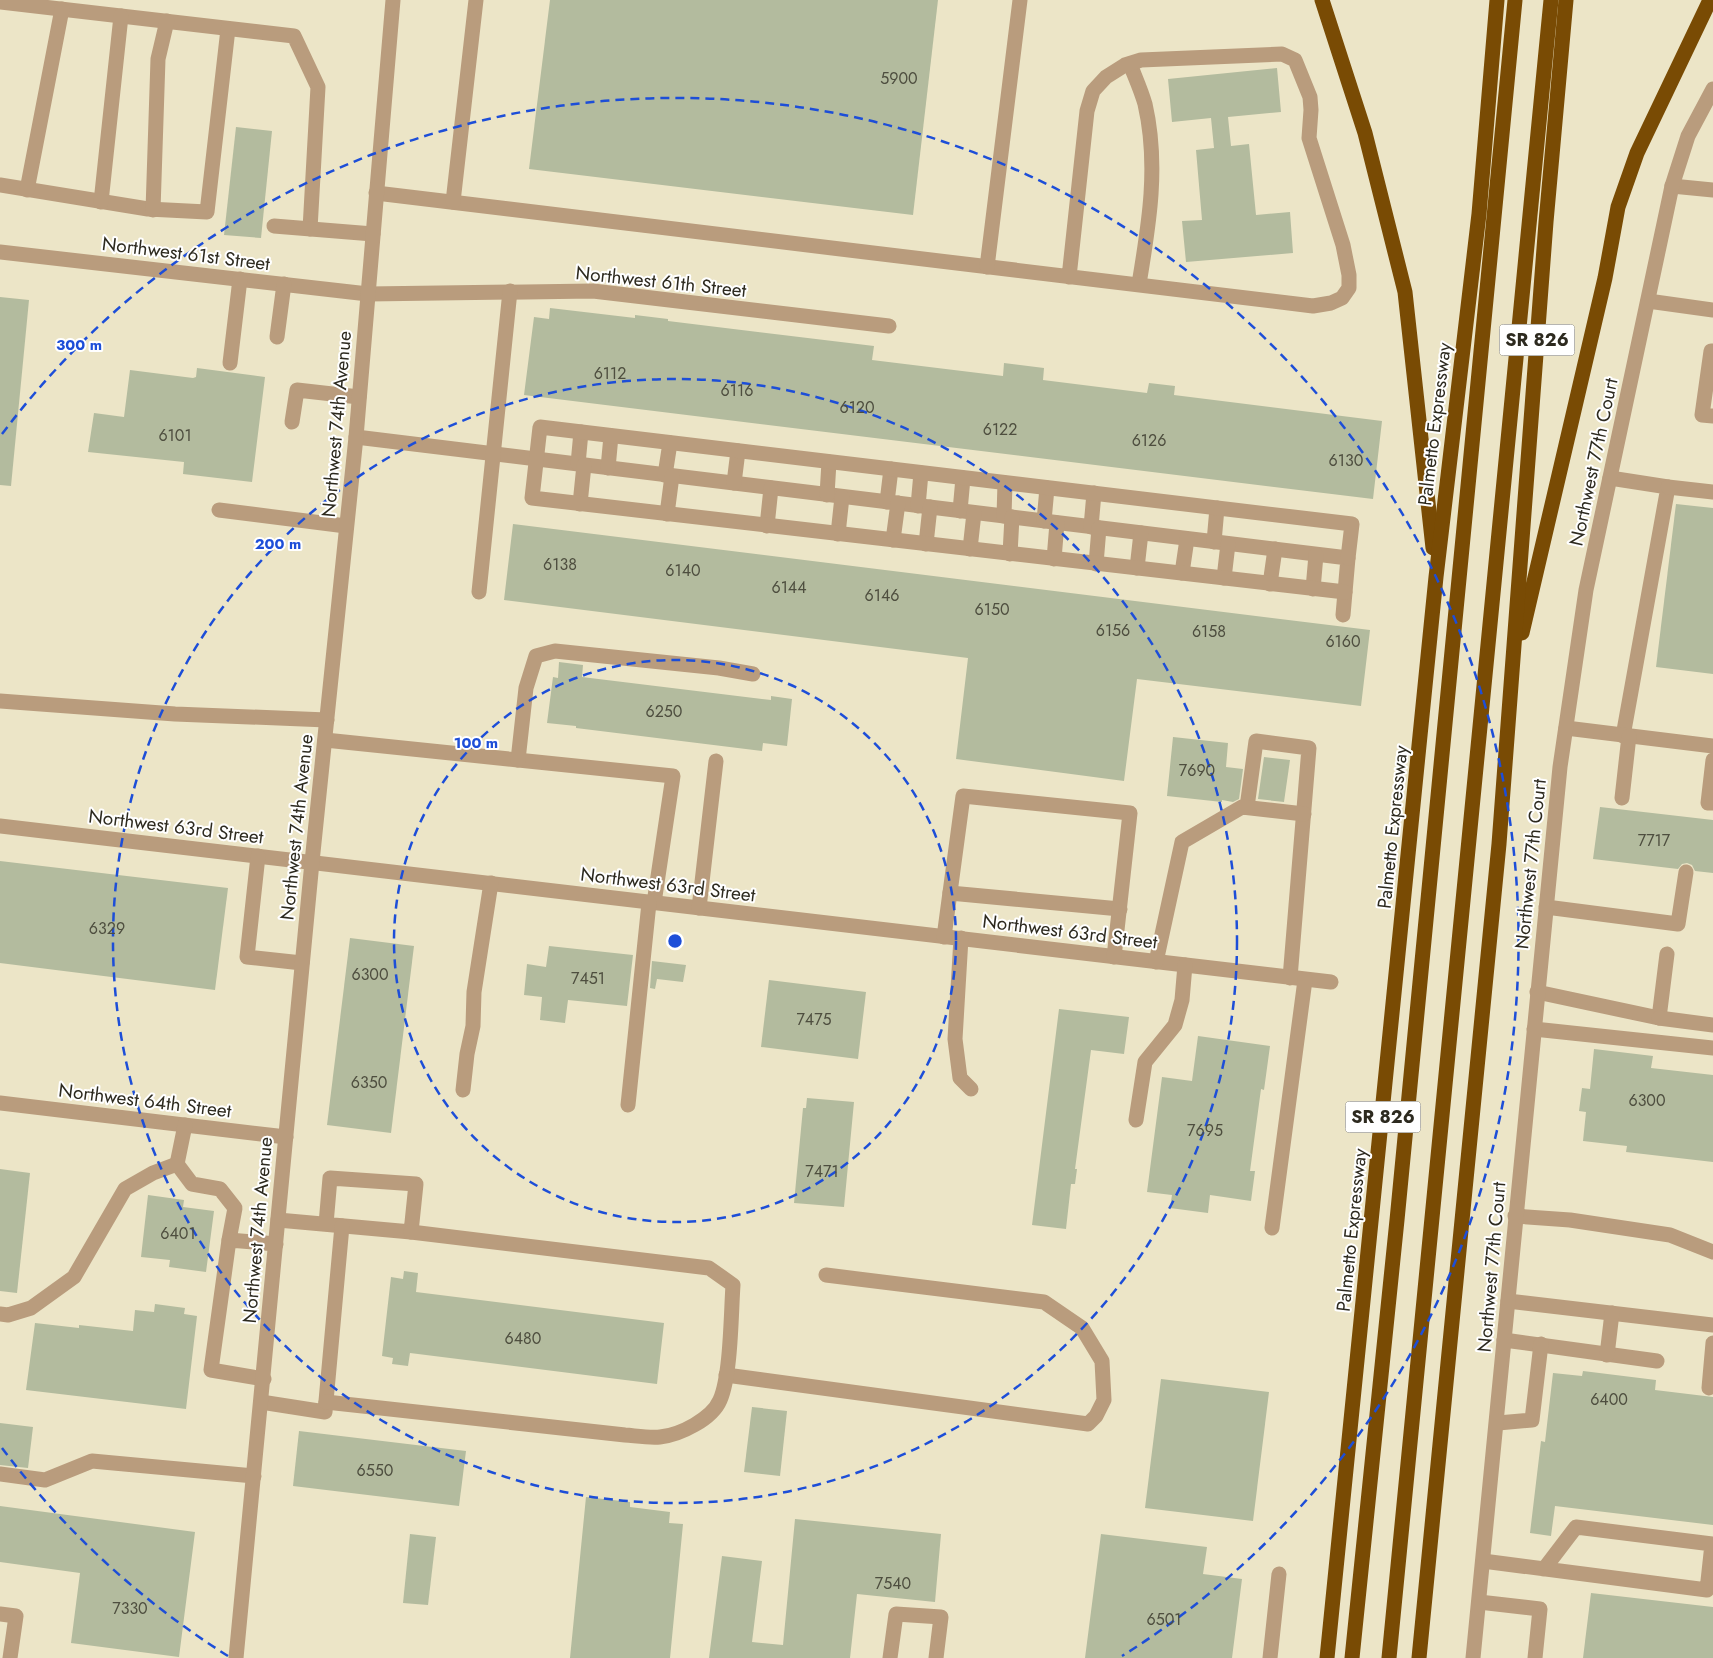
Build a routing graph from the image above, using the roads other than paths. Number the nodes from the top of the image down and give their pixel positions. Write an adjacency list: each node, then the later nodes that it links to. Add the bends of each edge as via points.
1 (389, 0): 21 (street, Northwest 74th Avenue)
2 (476, 0): 23 (street)
3 (1020, 0): 29 (street)
4 (1322, 0): 96 (highway, via 1365,132 1406,292)
5 (1498, 0): 96 (highway, Palmetto Expressway / SR 826, via 1479,214)
6 (1515, 0): 188 (highway)
7 (1551, 0): 189 (highway)
8 (1566, 0): 104 (highway, SR 826)
9 (1710, 0): 104 (highway, via 1637,153 1618,207 1605,278)
10 (0, 2): 11 (street)
11 (62, 9): 12 (street); 19 (street)
12 (121, 16): 13 (street); 22 (street)
13 (167, 22): 14 (street); 24 (street, via 158,59)
14 (228, 29): 24 (street, via 207,212); 26 (street, via 294,36 318,87)
15 (1130, 64): 30 (street, via 1106,77 1093,91); 33 (street, via 1144,103 1153,163 1151,206); 33 (street, via 1156,58 1282,54 1296,60 1312,110 1308,138 1343,245 1349,276 1349,288 1342,298 1313,306)
16 (1713, 90): 18 (street, Northwest 77th Court, via 1688,136)
17 (0, 185): 19 (street)
18 (1672, 186): 20 (street); 36 (street, Northwest 77th Court)
19 (27, 190): 22 (street)
20 (1713, 190)
21 (376, 193): 23 (street); 27 (street, Northwest 74th Avenue)
22 (101, 202): 24 (street)
23 (453, 202): 29 (street)
24 (153, 210)
25 (274, 226): 26 (street)
26 (310, 229): 27 (street)
27 (373, 234): 35 (street, Northwest 74th Avenue)
28 (0, 252): 31 (street, Northwest 61st Street)
29 (987, 267): 30 (street)
30 (1069, 276): 33 (street)
31 (240, 279): 32 (street, Northwest 61st Street); 41 (street)
32 (284, 284): 35 (street, Northwest 61st Street); 39 (street)
33 (1139, 284)
34 (510, 291): 35 (street, Northwest 61th Street); 38 (street, Northwest 61th Street, via 593,291); 50 (street)
35 (368, 294): 42 (street, Northwest 74th Avenue)
36 (1648, 301): 37 (street); 59 (street, Northwest 77th Court)
37 (1713, 310)
38 (889, 326)
39 (277, 337)
40 (1713, 351): 43 (street, via 1710,351 1702,415)
41 (230, 363)
42 (359, 397): 44 (street, via 297,390); 47 (street, Northwest 74th Avenue)
43 (1713, 416)
44 (292, 422)
45 (581, 432): 46 (street); 51 (street, via 540,427); 53 (street)
46 (611, 436): 48 (street); 54 (street)
47 (356, 437): 50 (street); 78 (street, Northwest 74th Avenue)
48 (670, 443): 49 (street); 57 (street)
49 (738, 451): 52 (street); 60 (street)
50 (495, 454): 51 (street); 100 (street)
51 (536, 459): 53 (street); 70 (street, via 532,498)
52 (829, 462): 55 (street); 67 (street)
53 (581, 465): 54 (street); 70 (street)
54 (608, 468): 57 (street)
55 (891, 469): 56 (street); 69 (street)
56 (921, 473): 58 (street); 71 (street)
57 (668, 475): 60 (street); 75 (street)
58 (963, 478): 61 (street); 74 (street)
59 (1610, 478): 62 (street); 107 (street, Northwest 77th Court, via 1586,590)
60 (734, 483): 63 (street)
61 (1005, 483): 64 (street); 76 (street)
62 (1668, 487): 65 (street); 108 (street)
63 (771, 488): 67 (street); 79 (street)
64 (1047, 488): 66 (street); 77 (street)
65 (1713, 492)
66 (1094, 493): 72 (street); 80 (street)
67 (827, 495): 68 (street)
68 (842, 497): 69 (street); 82 (street)
69 (892, 503): 71 (street); 84 (street)
70 (580, 504): 75 (street)
71 (924, 507): 74 (street); 86 (street)
72 (1217, 508): 85 (street); 91 (street, via 1352,524)
73 (219, 510): 78 (street)
74 (967, 512): 76 (street); 87 (street)
75 (667, 514): 79 (street)
76 (1008, 517): 77 (street); 89 (street)
77 (1050, 522): 80 (street); 92 (street)
78 (346, 526): 106 (street, Northwest 74th Avenue)
79 (767, 526): 82 (street)
80 (1095, 527): 81 (street); 93 (street)
81 (1141, 533): 83 (street); 94 (street)
82 (838, 534): 84 (street)
83 (1186, 538): 85 (street); 95 (street)
84 (893, 540): 86 (street)
85 (1221, 543): 88 (street); 97 (street)
86 (926, 544): 87 (street)
87 (970, 549): 89 (street)
88 (1275, 549): 90 (street); 98 (street)
89 (1010, 554): 92 (street)
90 (1316, 554): 91 (street); 99 (street)
91 (1348, 558): 101 (street)
92 (1054, 559): 93 (street)
93 (1096, 564): 94 (street)
94 (1137, 568): 95 (street)
95 (1182, 573): 97 (street)
96 (1436, 577): 187 (highway, Palmetto Expressway / SR 826)
97 (1224, 578): 98 (street)
98 (1270, 584): 99 (street)
99 (1313, 588): 101 (street)
100 (479, 592)
101 (1345, 592): 102 (street)
102 (1343, 616)
103 (753, 674): 111 (street, via 555,651 544,653 536,656 526,688)
104 (1511, 681): 190 (highway, SR 826, via 1498,854)
105 (0, 701): 106 (street, via 175,714)
106 (327, 720): 109 (street, Northwest 74th Avenue)
107 (1566, 728): 108 (street); 125 (street, Northwest 77th Court)
108 (1626, 736): 110 (street); 114 (street)
109 (325, 740): 111 (street); 120 (street, Northwest 74th Avenue)
110 (1713, 746)
111 (518, 760): 124 (street, via 673,776)
112 (1713, 760): 115 (street, via 1708,803)
113 (716, 761): 126 (street)
114 (1622, 798)
115 (1713, 804)
116 (1247, 808): 117 (street); 117 (street, via 1256,741 1309,748); 132 (street, via 1242,807 1182,842)
117 (1304, 814): 135 (street)
118 (0, 826): 119 (street, Northwest 63rd Street)
119 (258, 856): 120 (street, Northwest 63rd Street); 133 (street, via 248,957)
120 (312, 862): 122 (street, Northwest 63rd Street); 133 (street, Northwest 74th Avenue)
121 (1686, 872): 125 (street, via 1678,924)
122 (491, 883): 124 (street, Northwest 63rd Street); 142 (street)
123 (950, 893): 127 (street); 127 (street, via 963,796 1130,813); 128 (street)
124 (651, 903): 126 (street, Northwest 63rd Street); 145 (street)
125 (1546, 907): 137 (street, Northwest 77th Court)
126 (699, 908): 128 (street, Northwest 63rd Street)
127 (1120, 909): 131 (street)
128 (944, 937): 129 (street, Northwest 63rd Street)
129 (961, 938): 131 (street, Northwest 63rd Street); 143 (street, via 955,1039 960,1078)
130 (1667, 954): 138 (street)
131 (1114, 957): 132 (street, Northwest 63rd Street)
132 (1156, 962): 134 (street, Northwest 63rd Street)
133 (302, 963): 148 (street, Northwest 74th Avenue)
134 (1185, 965): 135 (street, Northwest 63rd Street); 146 (street, via 1182,1000 1175,1026 1145,1062)
135 (1297, 979): 136 (street, Northwest 63rd Street); 154 (street)
136 (1331, 982)
137 (1537, 992): 138 (street); 140 (street, Northwest 77th Court)
138 (1659, 1018): 139 (street)
139 (1713, 1025)
140 (1534, 1028): 141 (street); 150 (street, Northwest 77th Court)
141 (1713, 1048)
142 (463, 1090)
143 (970, 1090)
144 (0, 1103): 147 (street, Northwest 64th Street)
145 (628, 1105)
146 (1136, 1120)
147 (185, 1125): 148 (street, Northwest 64th Street); 149 (street)
148 (286, 1137): 151 (street, Northwest 74th Avenue)
149 (178, 1164): 156 (street, via 192,1184 220,1189 235,1208); 162 (street, via 125,1188 74,1276 31,1308 8,1315)
150 (1515, 1216): 158 (street, via 1570,1220 1670,1236); 160 (street, Northwest 77th Court)
151 (278, 1220): 152 (street); 157 (street, Northwest 74th Avenue)
152 (326, 1224): 153 (street); 155 (street, via 330,1178 416,1184)
153 (342, 1226): 155 (street); 173 (street)
154 (1272, 1228)
155 (410, 1232): 169 (street, via 709,1268 733,1285)
156 (229, 1240): 157 (street); 170 (street, via 212,1370)
157 (276, 1244): 170 (street, Northwest 74th Avenue)
158 (1713, 1252)
159 (826, 1275): 169 (street, via 1044,1302 1082,1328 1102,1361 1104,1400 1088,1424)
160 (1508, 1301): 161 (street); 164 (street, Northwest 77th Court)
161 (1612, 1313): 163 (street); 167 (street)
162 (0, 1314)
163 (1713, 1324)
164 (1504, 1340): 166 (street); 174 (street, Northwest 77th Court)
165 (1713, 1343): 171 (street)
166 (1541, 1344): 167 (street); 174 (street, via 1532,1420)
167 (1607, 1355): 168 (street)
168 (1657, 1361)
169 (726, 1375): 173 (street, via 720,1400 704,1418 661,1437)
170 (264, 1379): 172 (street, Northwest 74th Avenue)
171 (1709, 1388)
172 (261, 1402): 173 (street, via 325,1412); 176 (street, Northwest 74th Avenue)
173 (326, 1402)
174 (1498, 1423): 177 (street, Northwest 77th Court)
175 (0, 1474): 176 (street, via 45,1480 92,1461)
176 (254, 1476): 183 (street, Northwest 74th Avenue)
177 (1483, 1561): 178 (street); 180 (street, Northwest 77th Court)
178 (1544, 1569): 178 (street, via 1707,1590 1712,1544 1576,1527)
179 (1279, 1574): 186 (street)
180 (1479, 1602): 191 (street, Northwest 77th Court); 192 (street, via 1540,1609)
181 (0, 1614): 182 (street, via 16,1616)
182 (10, 1658)
183 (236, 1658)
184 (890, 1658): 185 (street, via 896,1614 942,1617)
185 (936, 1658)
186 (1270, 1658)
187 (1327, 1658)
188 (1352, 1658)
189 (1389, 1658)
190 (1419, 1658)
191 (1473, 1658)
192 (1535, 1658)

